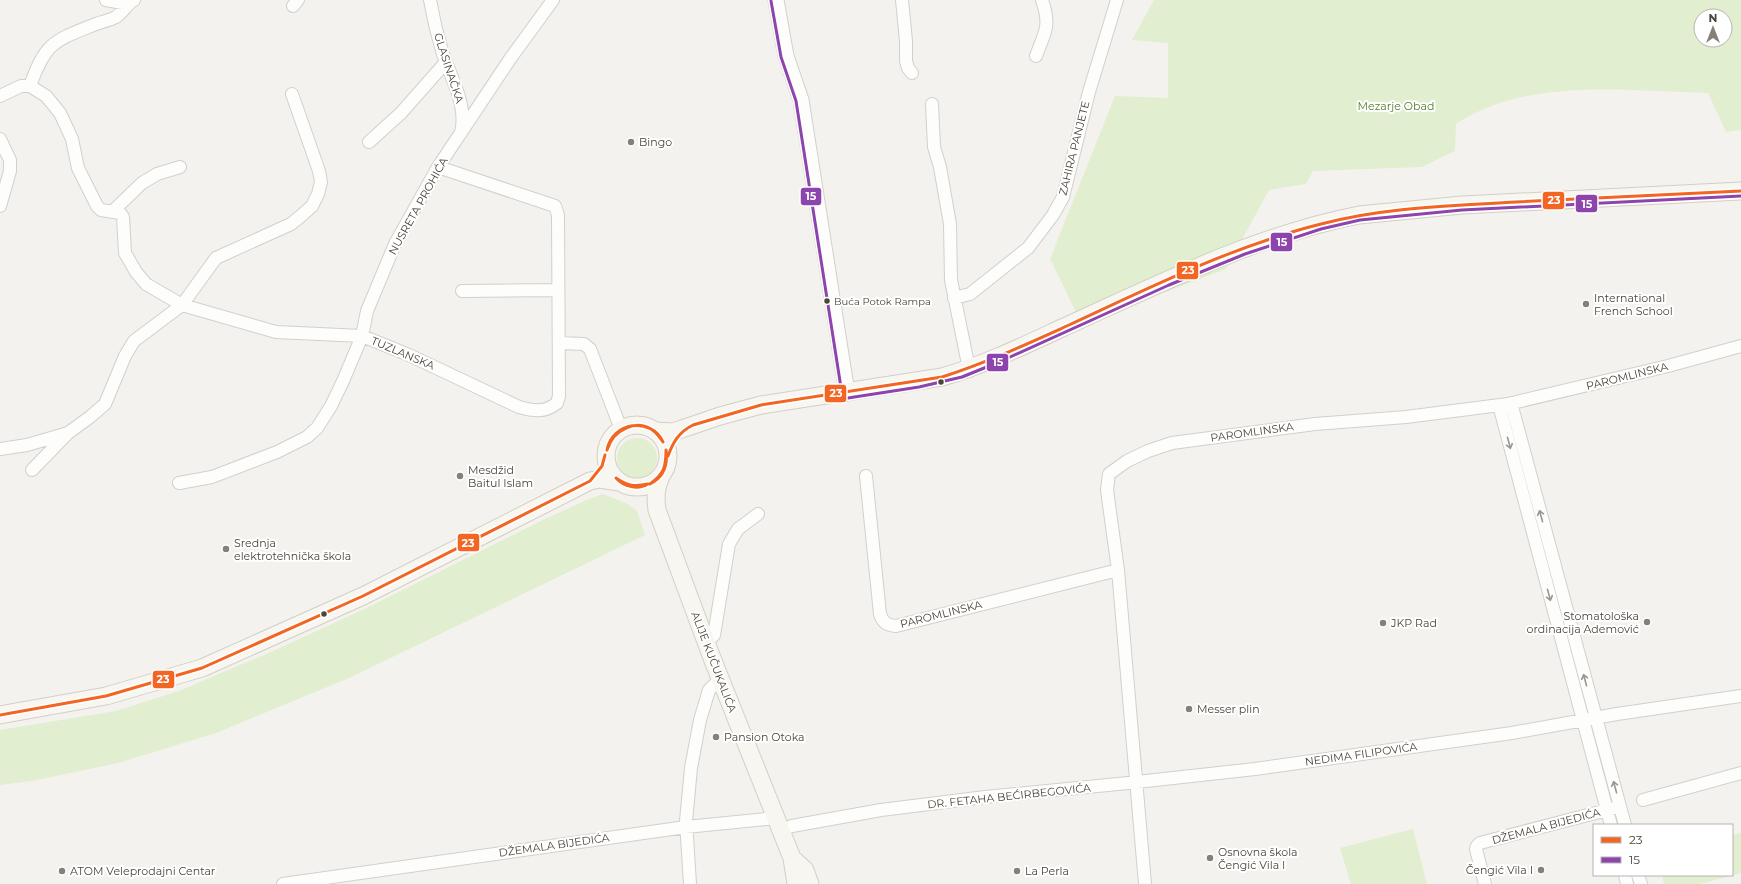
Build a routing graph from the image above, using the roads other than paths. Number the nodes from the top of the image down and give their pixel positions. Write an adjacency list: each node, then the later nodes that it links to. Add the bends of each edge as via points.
1 (106, 0): 8 (street)
2 (430, 0): 10 (street, GLASINAČKA)
3 (553, 0): 16 (street, NUSRETA PROHIĆA, via 510,59)
4 (776, 0): 32 (street, via 786,56 801,100)
5 (902, 0): 11 (street, via 906,61)
6 (1042, 0): 9 (street, via 1047,14 1047,25)
7 (1117, 0): 26 (street, ZAHIRA PANJETE, via 1089,92 1063,197 1028,248 970,294)
8 (131, 2): 12 (street, via 116,17 56,41 37,64)
9 (1036, 56)
10 (446, 62): 16 (street, GLASINAČKA, via 458,92 462,111 463,125); 18 (street, via 401,113)
11 (912, 73)
12 (30, 86): 14 (street, via 21,86); 23 (street, via 46,96 60,113 72,139 78,168 97,206 101,210)
13 (292, 94): 27 (street, via 321,182 312,206 291,224 216,258)
14 (0, 96)
15 (932, 104): 26 (street, via 934,147 950,224 950,280)
16 (460, 136): 20 (street, NUSRETA PROHIĆA)
17 (0, 139): 22 (street, via 10,160 10,171)
18 (369, 142)
19 (180, 167): 23 (street, via 157,174 142,183)
20 (438, 167): 24 (street, TUZLANSKA, via 555,206 558,215); 28 (street, NUSRETA PROHIĆA, via 395,244 367,311)
21 (1741, 191): 31 (main road, via 1462,205 1343,218 1208,262)
22 (0, 206)
23 (113, 211): 27 (street, TUZLANSKA, via 123,217 125,253 136,272 146,284)
24 (558, 290): 25 (street); 29 (street, TUZLANSKA)
25 (462, 291)
26 (954, 298): 31 (street)
27 (182, 305): 28 (street, TUZLANSKA, via 276,332); 38 (street, via 134,341 105,404)
28 (362, 336): 29 (street, TUZLANSKA, via 409,355 519,407 542,411 551,409 558,403); 46 (street, NUSRETA PROHIĆA, via 332,406 317,428 307,437 277,452 212,477)
29 (559, 344): 35 (street, via 584,344 590,349)
30 (1741, 346): 33 (street, PAROMLINSKA)
31 (969, 369): 32 (main road, via 942,377)
32 (847, 393): 36 (main road, via 761,405)
33 (1511, 403): 34 (street, PAROMLINSKA); 55 (street, one-way to 33)
34 (1499, 405): 50 (street, PAROMLINSKA, via 1406,417 1315,424 1172,443 1148,451 1127,461 1109,474 1106,490); 56 (street, one-way to 56)
35 (621, 429): 37 (main road, via 638,425); 40 (main road, via 607,445)
36 (682, 430): 37 (main road); 41 (main road)
37 (655, 431): 41 (main road, via 662,438)
38 (68, 433): 39 (street, via 27,445); 42 (street)
39 (0, 449)
40 (605, 455): 45 (main road, via 602,466); 47 (main road, via 612,475)
41 (668, 456): 43 (main road)
42 (32, 470)
43 (662, 474): 47 (main road, via 656,481 647,485 638,487); 48 (main road, ALIJE KUČUKALIĆA, via 655,496)
44 (866, 476): 50 (street, PAROMLINSKA, via 880,614 887,625 896,626)
45 (590, 481): 47 (main road); 54 (main road, via 363,596 202,668 106,696)
46 (179, 483)
47 (624, 484): 48 (main road, ALIJE KUČUKALIĆA, via 647,499)
48 (657, 510): 51 (main road, ALIJE KUČUKALIĆA)
49 (758, 514): 51 (street, via 738,529 729,544 714,635)
50 (1118, 570): 58 (street, PAROMLINSKA)
51 (706, 642): 52 (main road, ALIJE KUČUKALIĆA)
52 (720, 679): 62 (main road, ALIJE KUČUKALIĆA); 65 (street, via 709,690 700,720 691,768)
53 (1741, 696): 55 (street, NEDIMA FILIPOVIĆA)
54 (0, 715)
55 (1595, 718): 56 (street, NEDIMA FILIPOVIĆA); 60 (street, one-way to 55)
56 (1583, 720): 58 (street, NEDIMA FILIPOVIĆA, via 1512,733 1255,769); 61 (street, DŽEMALA BIJEDIĆA)
57 (1741, 773): 59 (street)
58 (1137, 782): 62 (street, DR. FETAHA BEĆIRBEGOVIĆA, via 889,809 792,826); 72 (street)
59 (1643, 800)
60 (1620, 806): 61 (street, DŽEMALA BIJEDIĆA); 64 (street)
61 (1607, 810): 63 (street, DŽEMALA BIJEDIĆA); 73 (street, DŽEMALA BIJEDIĆA, via 1480,844 1476,850)
62 (779, 824): 65 (street, DŽEMALA BIJEDIĆA); 66 (main road, ALIJE KUČUKALIĆA)
63 (1611, 824)
64 (1625, 824)
65 (686, 827): 67 (street, DŽEMALA BIJEDIĆA); 69 (street)
66 (792, 858): 70 (main road, ALIJE KUČUKALIĆA); 71 (main road, ALIJE KUČUKALIĆA, via 805,870)
67 (332, 880): 68 (street, DŽEMALA BIJEDIĆA)
68 (283, 884)
69 (690, 884)
70 (796, 884)
71 (810, 884)
72 (1145, 884)
73 (1485, 884)

